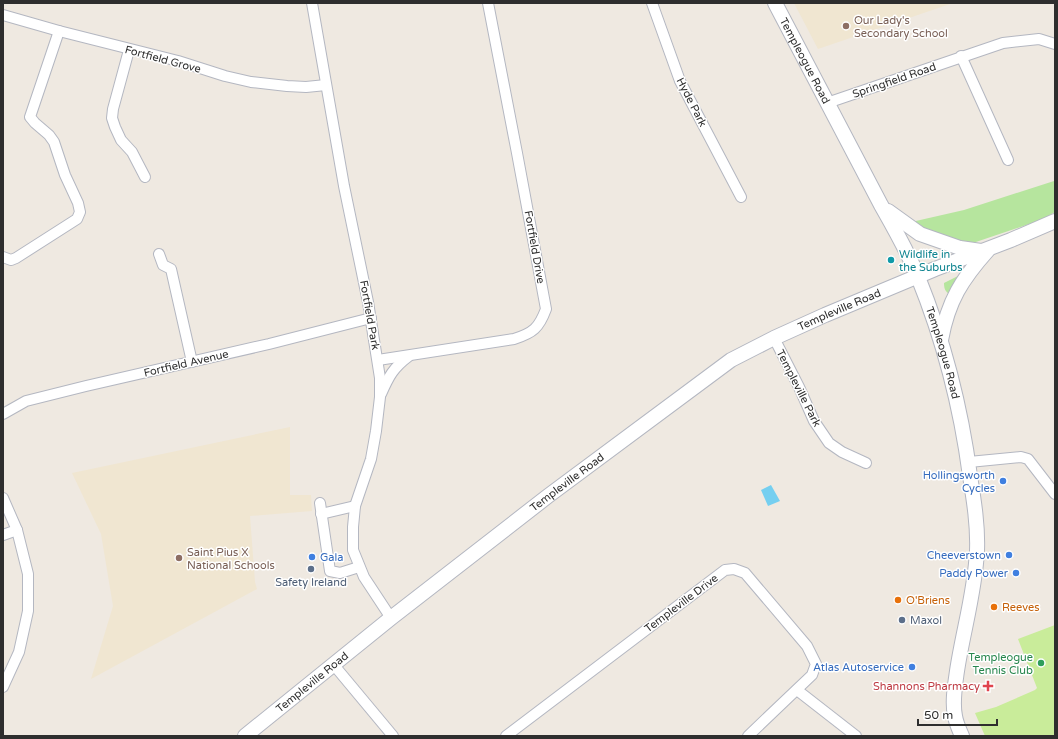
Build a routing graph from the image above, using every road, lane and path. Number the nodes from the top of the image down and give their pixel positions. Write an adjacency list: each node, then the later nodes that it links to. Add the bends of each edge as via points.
1 (312, 3): 10 (street, Fortfield Park)
2 (488, 3): 24 (street, Fortfield Drive, via 546,309 542,321 525,335)
3 (652, 3): 14 (street, Hyde Park, via 680,81)
4 (774, 3): 11 (main road, Templeogue Road)
5 (3, 15): 6 (street, Fortfield Grove)
6 (59, 32): 8 (street, Fortfield Grove); 19 (street, via 30,117 54,142 80,212 77,219 16,258 11,260)
7 (1055, 44): 9 (street, Springfield Road, via 1039,39 1003,43)
8 (129, 50): 10 (street, Fortfield Grove, via 251,82 306,87); 13 (street, via 112,118 121,140 132,152)
9 (961, 56): 11 (street, Springfield Road); 12 (street)
10 (326, 85): 21 (street, Fortfield Park)
11 (827, 103): 15 (main road, Templeogue Road)
12 (1008, 160)
13 (145, 177)
14 (741, 197)
15 (881, 205): 17 (main road, via 920,234 960,248); 20 (main road, Templeogue Road)
16 (1055, 221): 17 (main road, Templeville Road)
17 (986, 249): 20 (main road, Templeville Road); 23 (main road, via 957,292 945,320)
18 (159, 254): 26 (street, via 163,265 171,269)
19 (3, 257)
20 (918, 276): 22 (main road, Templeville Road); 23 (main road, Templeogue Road)
21 (371, 318): 25 (street, Fortfield Park); 26 (street, Fortfield Avenue)
22 (774, 338): 30 (street, Templeville Park, via 814,421 829,443); 39 (main road, Templeville Road, via 731,360 705,378)
23 (941, 342): 29 (main road, Templeogue Road, via 955,391)
24 (411, 355): 25 (street, Fortfield Drive); 27 (street, via 398,364 389,376)
25 (378, 360): 27 (street, Fortfield Park)
26 (192, 362): 28 (street, Fortfield Avenue, via 26,401)
27 (380, 397): 34 (street, Fortfield Park, via 370,459)
28 (3, 414)
29 (969, 462): 31 (street, via 1021,457 1028,459); 48 (main road, Templeogue Road, via 977,551 954,695 955,715)
30 (866, 463)
31 (1055, 494)
32 (3, 498): 36 (street)
33 (320, 503): 35 (street)
34 (355, 506): 35 (street); 38 (street, Fortfield Park, via 353,550)
35 (322, 514): 38 (street, via 330,571 340,573)
36 (17, 530): 37 (street); 41 (street, via 28,574 28,611 19,652)
37 (3, 535)
38 (359, 567): 39 (street, Fortfield Park)
39 (391, 618): 40 (main road, Templeville Road)
40 (333, 664): 43 (main road, Templeville Road); 44 (street)
41 (3, 688)
42 (797, 690): 45 (street, Templeville Drive, via 812,675 816,664 808,646 745,573 734,569 725,570); 46 (street, Templeville Drive); 47 (street)
43 (245, 736)
44 (393, 736)
45 (506, 736)
46 (748, 736)
47 (856, 736)
48 (962, 736)

